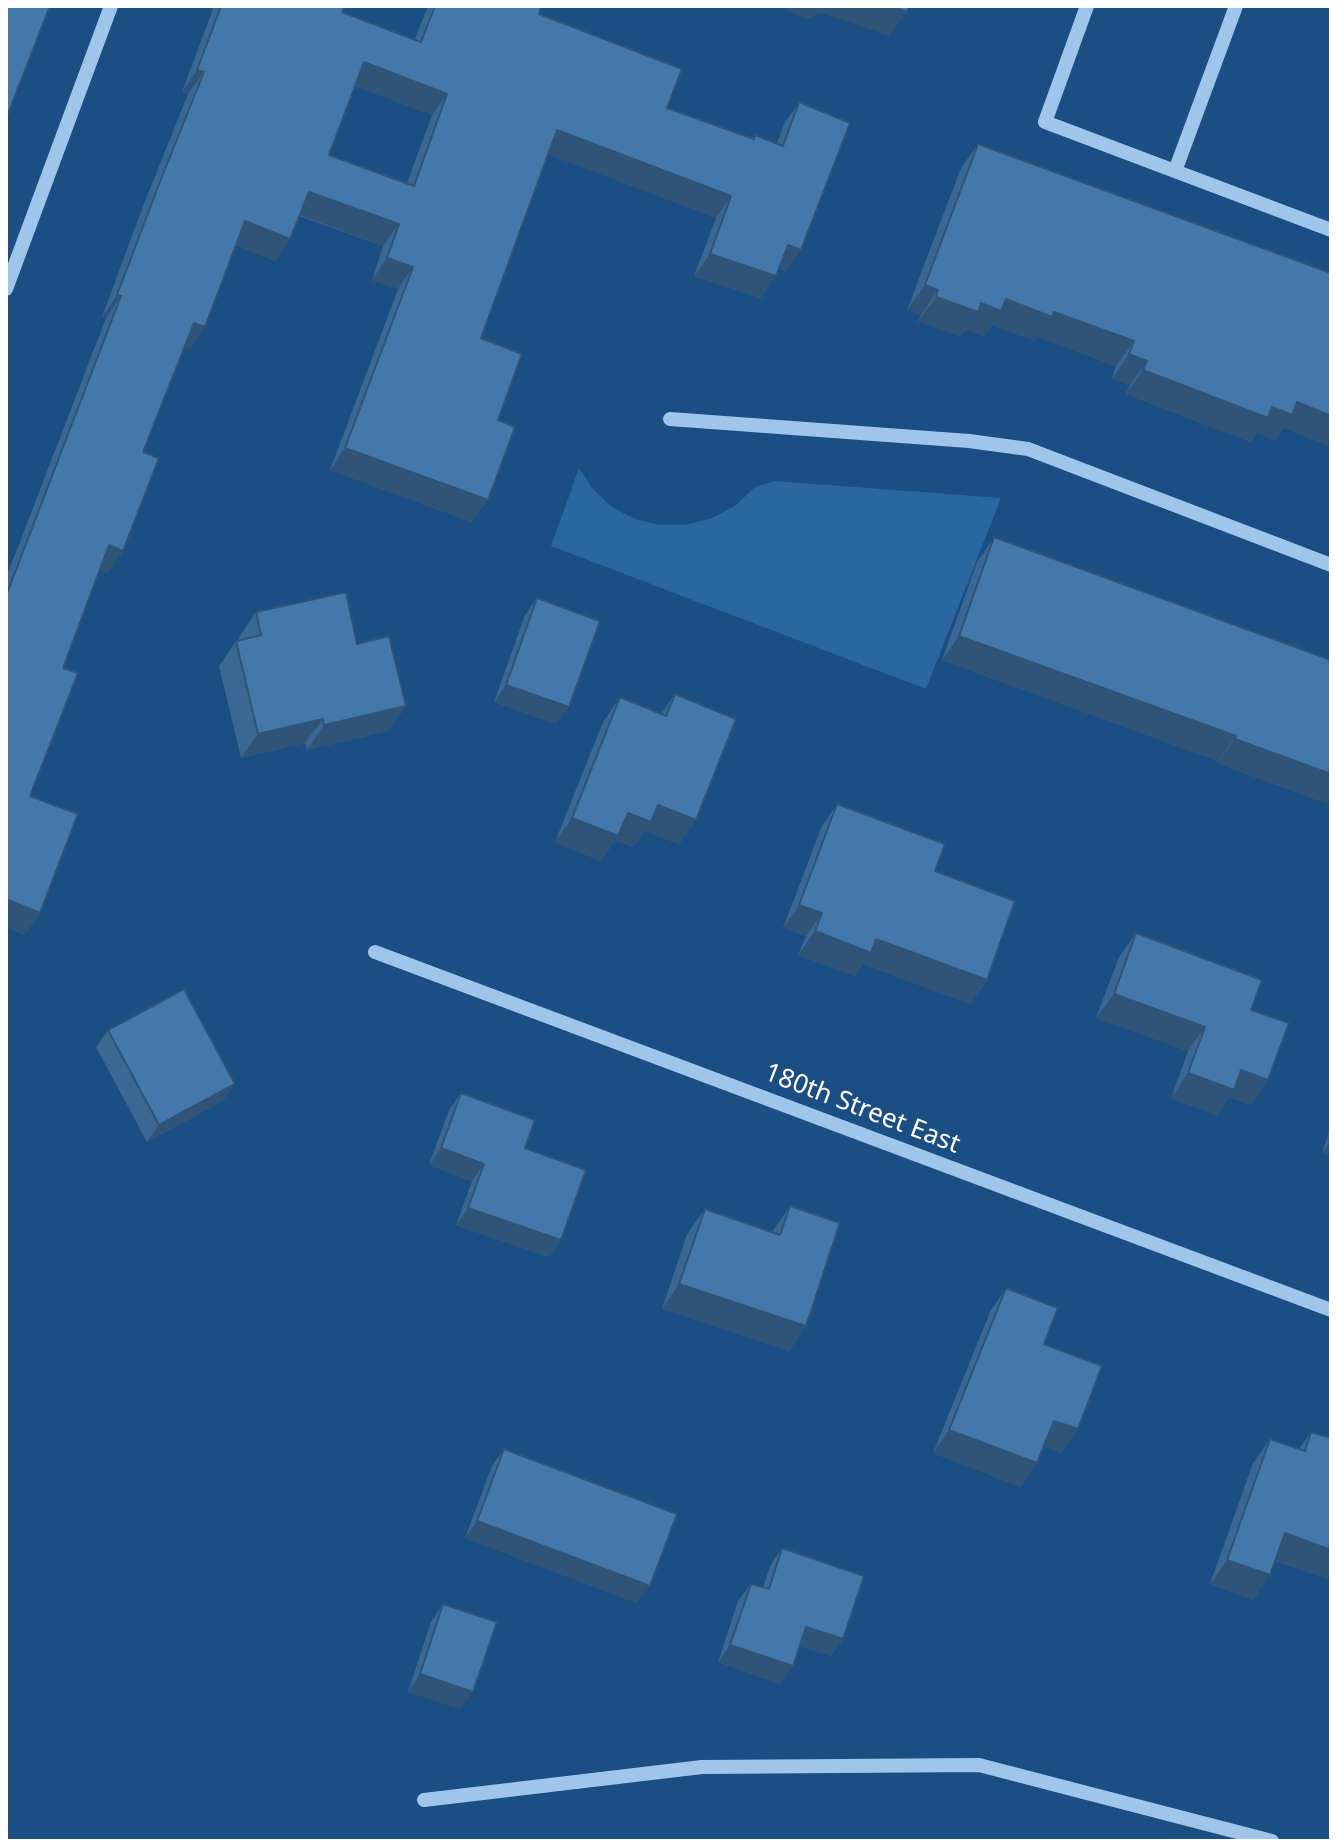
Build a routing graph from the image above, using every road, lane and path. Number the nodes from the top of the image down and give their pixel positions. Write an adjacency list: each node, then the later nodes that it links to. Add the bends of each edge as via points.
1 (111, 6): 6 (street)
2 (1087, 6): 4 (street, via 1045,122)
3 (1236, 6): 4 (street)
4 (1175, 171): 5 (street)
5 (1331, 230)
6 (6, 289)
7 (670, 419): 8 (street, via 1028,449)
8 (1331, 565)
9 (375, 952): 10 (street, 180th Street East)
10 (1331, 1310)
11 (424, 1800): 12 (street, via 702,1767 979,1765)
12 (1272, 1841)

